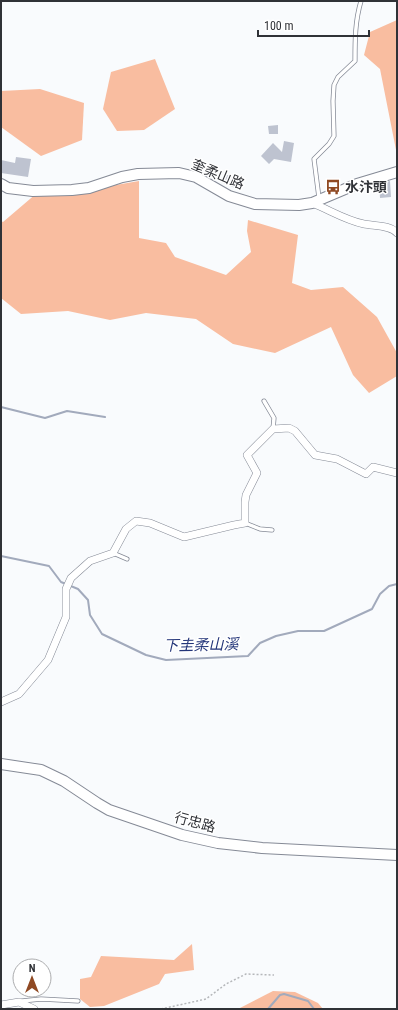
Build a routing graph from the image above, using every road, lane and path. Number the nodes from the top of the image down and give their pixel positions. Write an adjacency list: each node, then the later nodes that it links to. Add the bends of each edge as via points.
1 (361, 1): 4 (lane, via 355,32 355,61 338,77 334,86 334,136 314,159)
2 (397, 172): 4 (street, 奎柔山路, via 357,184)
3 (1, 184): 4 (street, 奎柔山路, via 8,188 33,192 72,190 89,188 138,174 179,173 196,177 229,196 255,204 299,205)
4 (316, 201): 5 (street, via 344,219 393,229)
5 (397, 233)
6 (264, 401): 7 (lane, via 274,418)
7 (273, 429): 8 (street, via 289,428 295,431 315,455 337,459 366,474 372,467); 9 (street, via 248,455 257,473 246,495)
8 (397, 474)
9 (246, 523): 10 (lane, via 260,529); 11 (street, via 184,537 150,523 136,521 126,529)
10 (272, 530)
11 (113, 553): 12 (lane); 13 (street, via 90,561 70,578 66,589 66,617 48,660 19,694)
12 (128, 559)
13 (1, 702)
14 (1, 764): 15 (street, 行忠路, via 41,770 64,781 109,810 177,833 218,843 262,848)
15 (397, 855)
16 (274, 975): 21 (path, via 246,974 226,984 206,999)
17 (78, 1001): 18 (lane, via 41,999)
18 (19, 1002): 19 (street); 20 (street)
19 (1, 1005)
20 (34, 1009)
21 (161, 1009)

